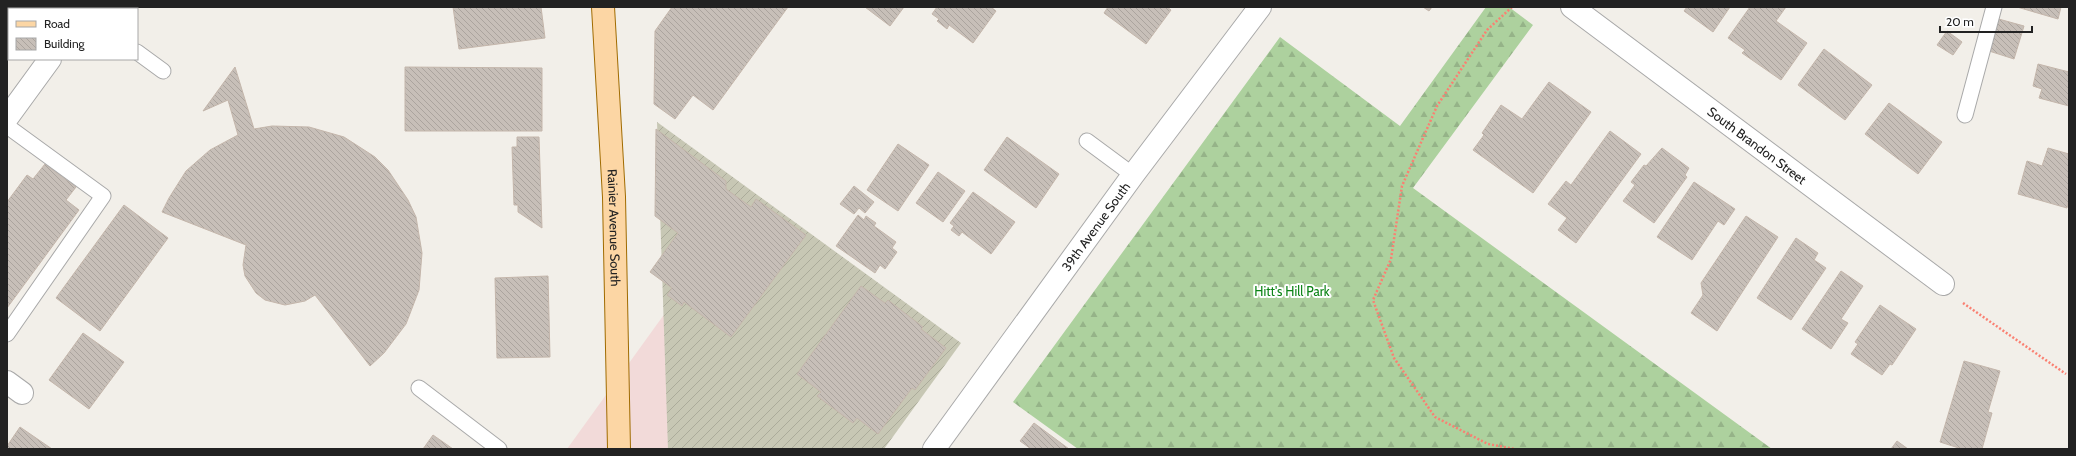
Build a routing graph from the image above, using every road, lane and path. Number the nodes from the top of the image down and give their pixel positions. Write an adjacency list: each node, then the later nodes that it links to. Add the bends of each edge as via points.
1 (603, 7): 19 (main road, Rainier Avenue South, via 614,197)
2 (1260, 7): 13 (street, 39th Avenue South)
3 (1512, 7): 21 (path, via 1487,30 1437,106 1402,186 1391,259 1374,300 1394,358 1435,417 1488,444)
4 (1572, 7): 14 (street, South Brandon Street)
5 (1994, 7): 9 (lane)
6 (138, 53): 8 (lane)
7 (49, 60): 10 (street)
8 (163, 71)
9 (1965, 115)
10 (7, 118)
11 (7, 126): 15 (lane, via 103,196)
12 (1087, 141): 13 (lane)
13 (1133, 175): 20 (street, 39th Avenue South)
14 (1943, 284): 16 (path, via 1947,286 1956,283 1959,300)
15 (7, 334)
16 (2066, 374)
17 (419, 388): 18 (lane)
18 (498, 449)
19 (618, 449)
20 (934, 449)
21 (1515, 449)

